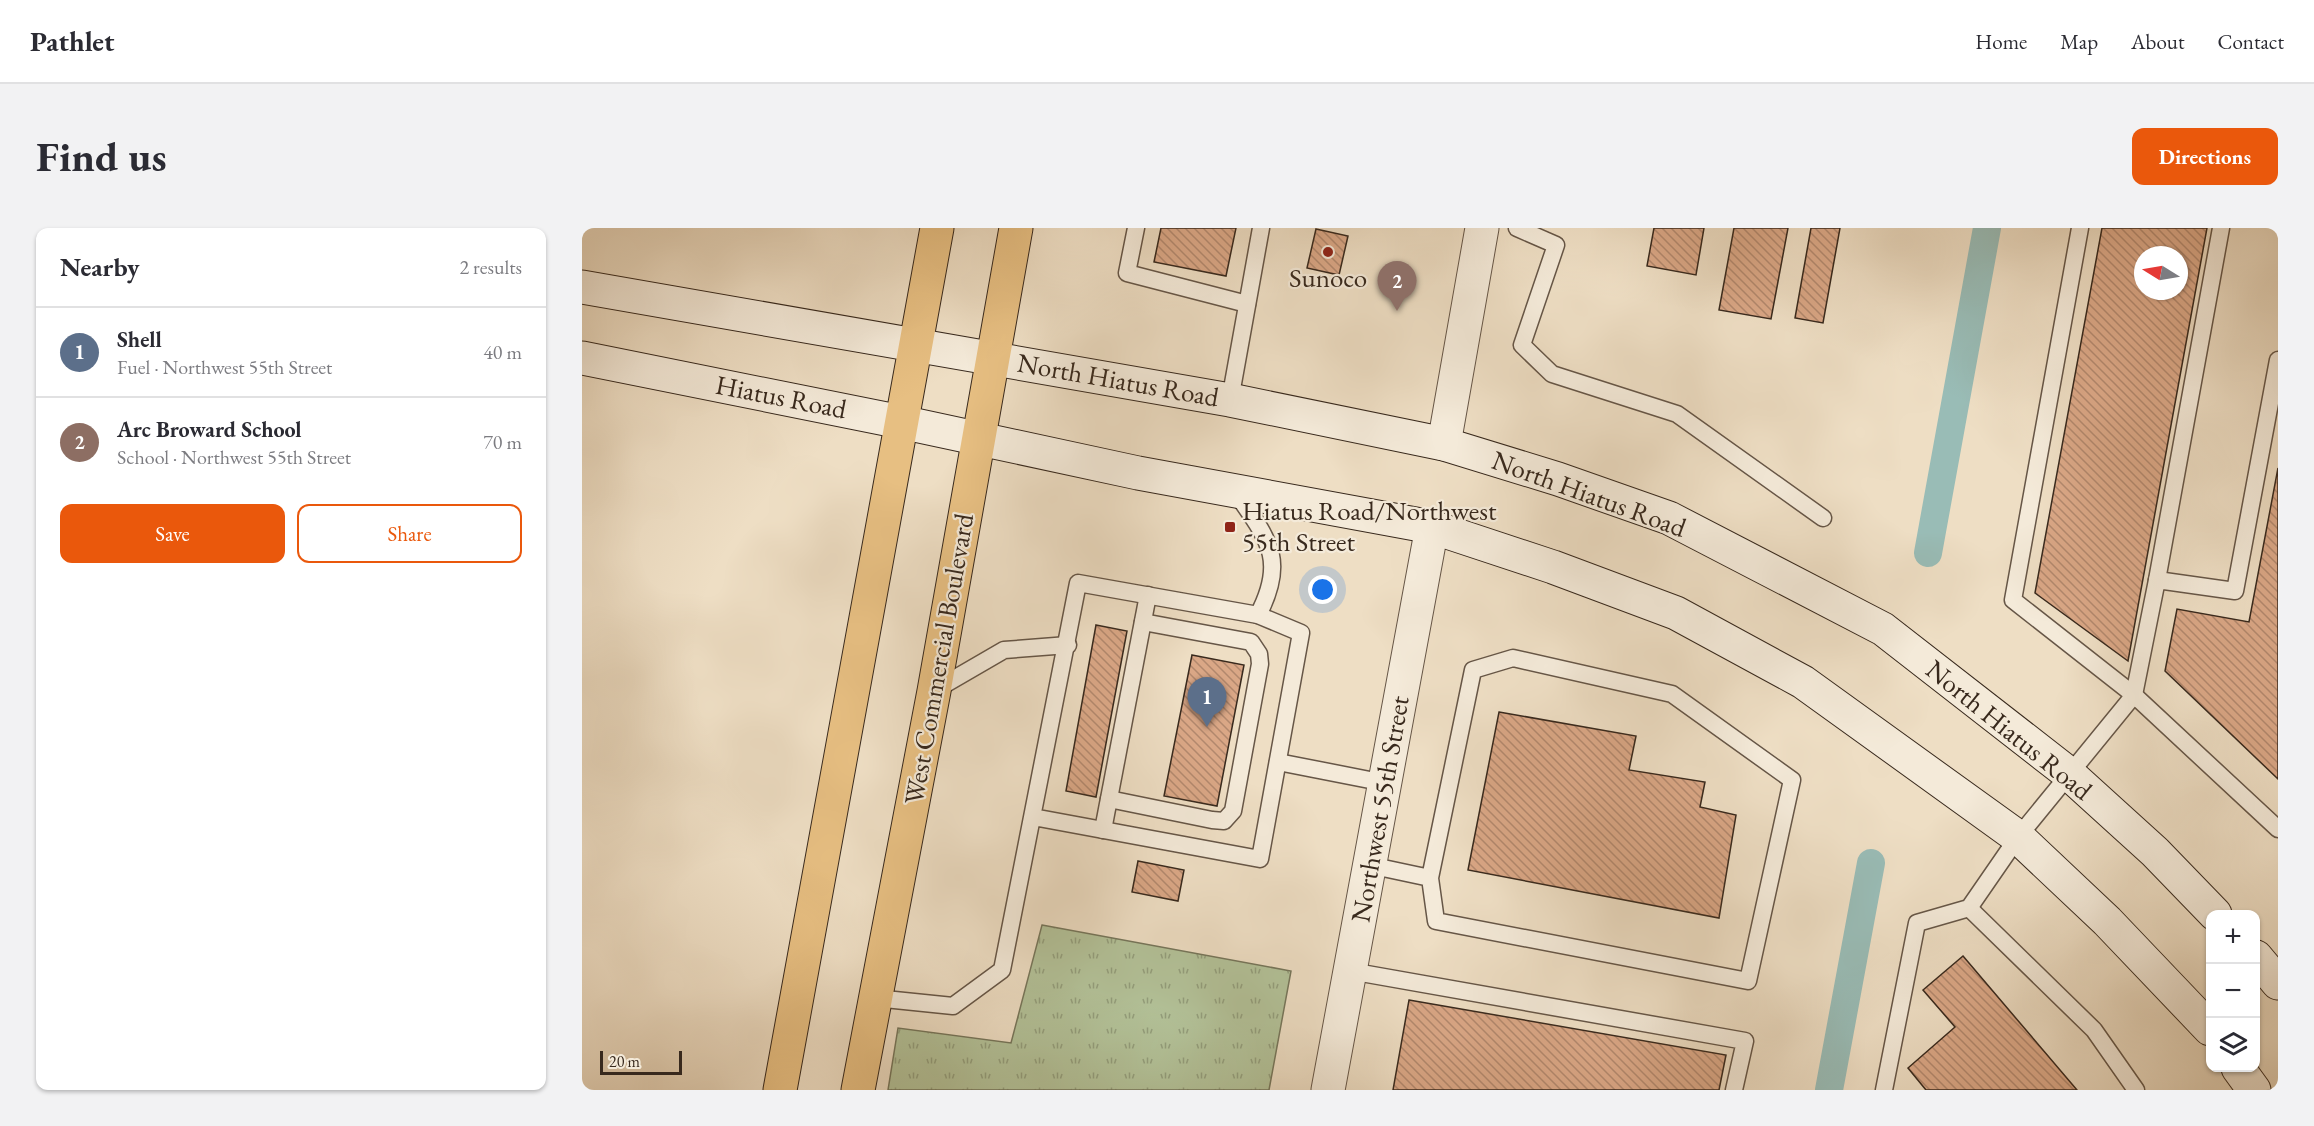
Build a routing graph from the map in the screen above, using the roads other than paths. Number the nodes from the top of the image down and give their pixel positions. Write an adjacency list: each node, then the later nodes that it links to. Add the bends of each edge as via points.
1 (937, 228): 11 (highway)
2 (1016, 228): 13 (highway, West Commercial Boulevard)
3 (1136, 228): 10 (lane, via 1127,273)
4 (1261, 228): 10 (lane)
5 (1482, 228): 18 (main road)
6 (1517, 228): 20 (lane, via 1556,244 1522,345 1552,374 1677,414)
7 (2080, 228): 28 (lane, via 2013,600)
8 (2221, 228): 22 (lane)
9 (582, 287): 11 (main road)
10 (1247, 304): 15 (lane)
11 (915, 345): 13 (main road, North Hiatus Road); 16 (highway)
12 (582, 358): 16 (main road, Hiatus Road)
13 (992, 358): 15 (main road, North Hiatus Road); 17 (highway, West Commercial Boulevard)
14 (2278, 360): 22 (lane, via 2235,591)
15 (1230, 400): 18 (main road, North Hiatus Road)
16 (901, 422): 17 (main road, Hiatus Road); 47 (highway)
17 (979, 439): 19 (main road); 27 (highway, West Commercial Boulevard)
18 (1444, 444): 30 (main road, North Hiatus Road, via 1669,518 1873,624)
19 (1236, 492): 21 (main road); 24 (lane, via 1270,549 1274,573 1269,595)
20 (1823, 518)
21 (1432, 527): 31 (main road, Northwest 55th Street); 36 (main road, via 1676,613 1803,682)
22 (2157, 580): 28 (lane)
23 (1148, 595): 24 (lane); 25 (lane); 26 (lane, via 1078,583)
24 (1258, 615): 29 (lane, via 1301,633)
25 (1143, 622): 32 (lane); 32 (lane, via 1251,642 1258,654 1260,664 1233,811 1224,821)
26 (1068, 645): 27 (lane, via 1004,650); 33 (lane)
27 (934, 691): 44 (highway, West Commercial Boulevard)
28 (2134, 695): 30 (lane); 34 (lane)
29 (1278, 762): 31 (lane); 35 (lane, via 1260,859)
30 (2068, 773): 36 (lane); 40 (main road, North Hiatus Road, via 2156,852)
31 (1384, 783): 37 (main road, Northwest 55th Street)
32 (1109, 799): 35 (lane)
33 (1033, 817): 35 (lane); 44 (lane, via 1002,970 953,1006)
34 (2278, 829)
35 (1103, 830)
36 (2018, 837): 39 (lane); 45 (main road, via 2107,921)
37 (1370, 865): 38 (lane); 42 (main road, Northwest 55th Street)
38 (1430, 878): 38 (lane, via 1473,670 1513,658 1672,694 1792,780 1748,981 1436,921)
39 (1969, 908): 51 (lane, via 1917,923); 52 (lane, via 2094,1030)
40 (2210, 910)
41 (2260, 962): 43 (main road)
42 (1350, 971): 49 (main road, Northwest 55th Street); 50 (lane, via 1745,1041)
43 (2278, 983)
44 (875, 998): 48 (highway, West Commercial Boulevard)
45 (2206, 1024)
46 (2241, 1072): 53 (main road)
47 (780, 1090)
48 (858, 1090)
49 (1328, 1090)
50 (1734, 1090)
51 (1884, 1090)
52 (2136, 1090)
53 (2254, 1090)

